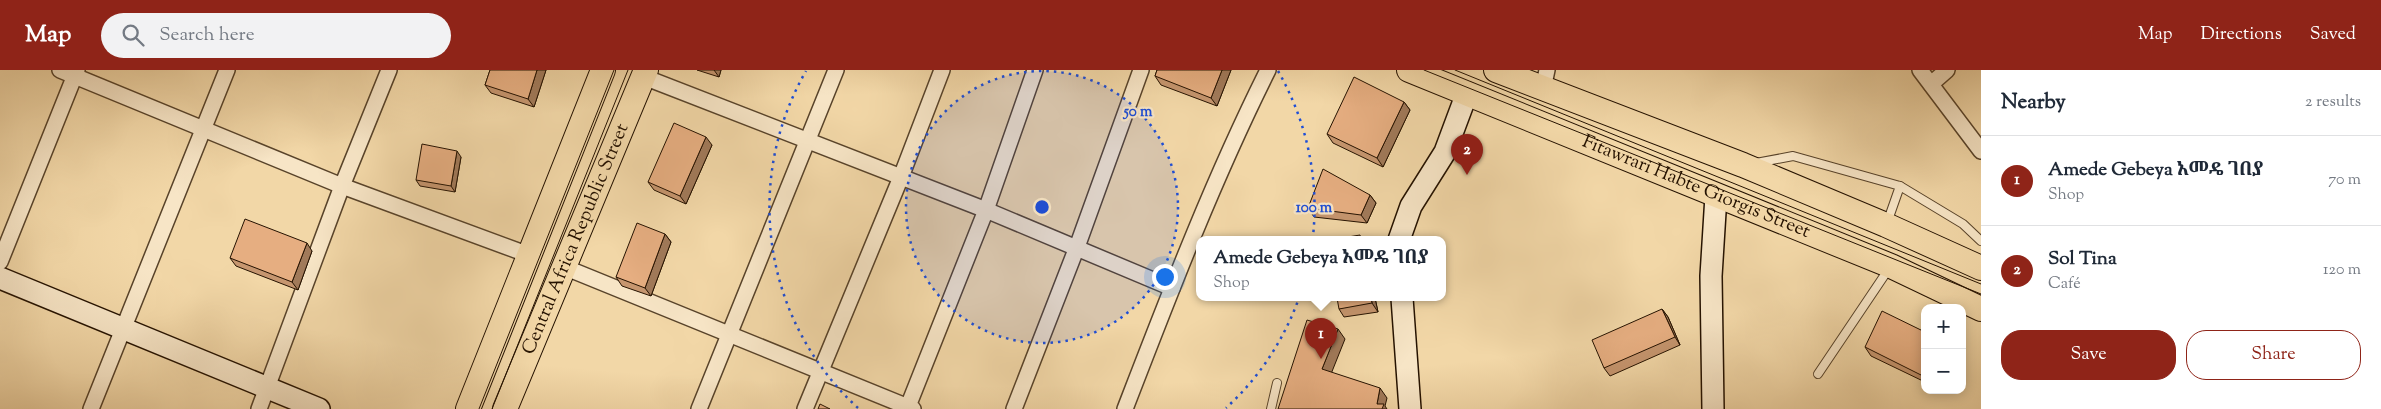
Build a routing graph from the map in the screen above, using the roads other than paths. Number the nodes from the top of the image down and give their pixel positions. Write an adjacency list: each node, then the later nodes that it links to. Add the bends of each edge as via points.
1 (60, 70): 14 (street)
2 (226, 70): 19 (street)
3 (389, 70): 24 (street)
4 (603, 70): 32 (main road, Central Africa Republic Street)
5 (836, 70): 20 (street)
6 (942, 70): 23 (street)
7 (1035, 70): 27 (street)
8 (1141, 70): 31 (street)
9 (1268, 70): 38 (street, via 1229,152)
10 (1408, 70): 18 (main road, Fitawrari Habte Giorgis Street)
11 (1496, 70): 16 (main road)
12 (1920, 70): 17 (street)
13 (1947, 70): 17 (street)
14 (75, 73): 19 (street); 33 (street)
15 (645, 73): 20 (street); 35 (main road, Central Africa Republic Street)
16 (1545, 80): 22 (main road)
17 (1931, 84): 21 (street)
18 (1467, 93): 26 (main road, Fitawrari Habte Giorgis Street); 29 (street, via 1445,152 1411,206)
19 (202, 129): 24 (street); 41 (street)
20 (810, 140): 23 (street); 42 (street)
21 (1981, 151)
22 (1743, 165): 25 (lane, via 1793,156); 28 (main road)
23 (901, 176): 27 (street); 43 (street)
24 (342, 186): 32 (street); 46 (street)
25 (1900, 186): 28 (lane); 30 (lane, via 1963,224)
26 (1716, 196): 34 (main road, Fitawrari Habte Giorgis Street); 59 (street, via 1711,276)
27 (986, 210): 31 (street); 47 (street)
28 (1886, 225): 36 (main road)
29 (1400, 236)
30 (1981, 241)
31 (1077, 247): 38 (street); 55 (street)
32 (529, 255): 51 (main road, Central Africa Republic Street)
33 (0, 262)
34 (1891, 266): 40 (main road, Fitawrari Habte Giorgis Street); 44 (lane)
35 (564, 267): 42 (street); 52 (main road, Central Africa Republic Street)
36 (1981, 268)
37 (0, 278): 41 (street)
38 (1172, 288): 56 (street)
39 (1402, 301): 58 (street)
40 (1981, 309)
41 (123, 330): 46 (street); 48 (street)
42 (730, 334): 43 (street); 53 (street)
43 (820, 371): 47 (street); 54 (street)
44 (1818, 374)
45 (1277, 384): 57 (lane)
46 (267, 389): 49 (street); 50 (street)
47 (909, 408)
48 (91, 409)
49 (259, 409)
50 (319, 409)
51 (468, 409)
52 (505, 409)
53 (700, 409)
54 (805, 409)
55 (1014, 409)
56 (1125, 409)
57 (1271, 409)
58 (1410, 409)
59 (1713, 409)

